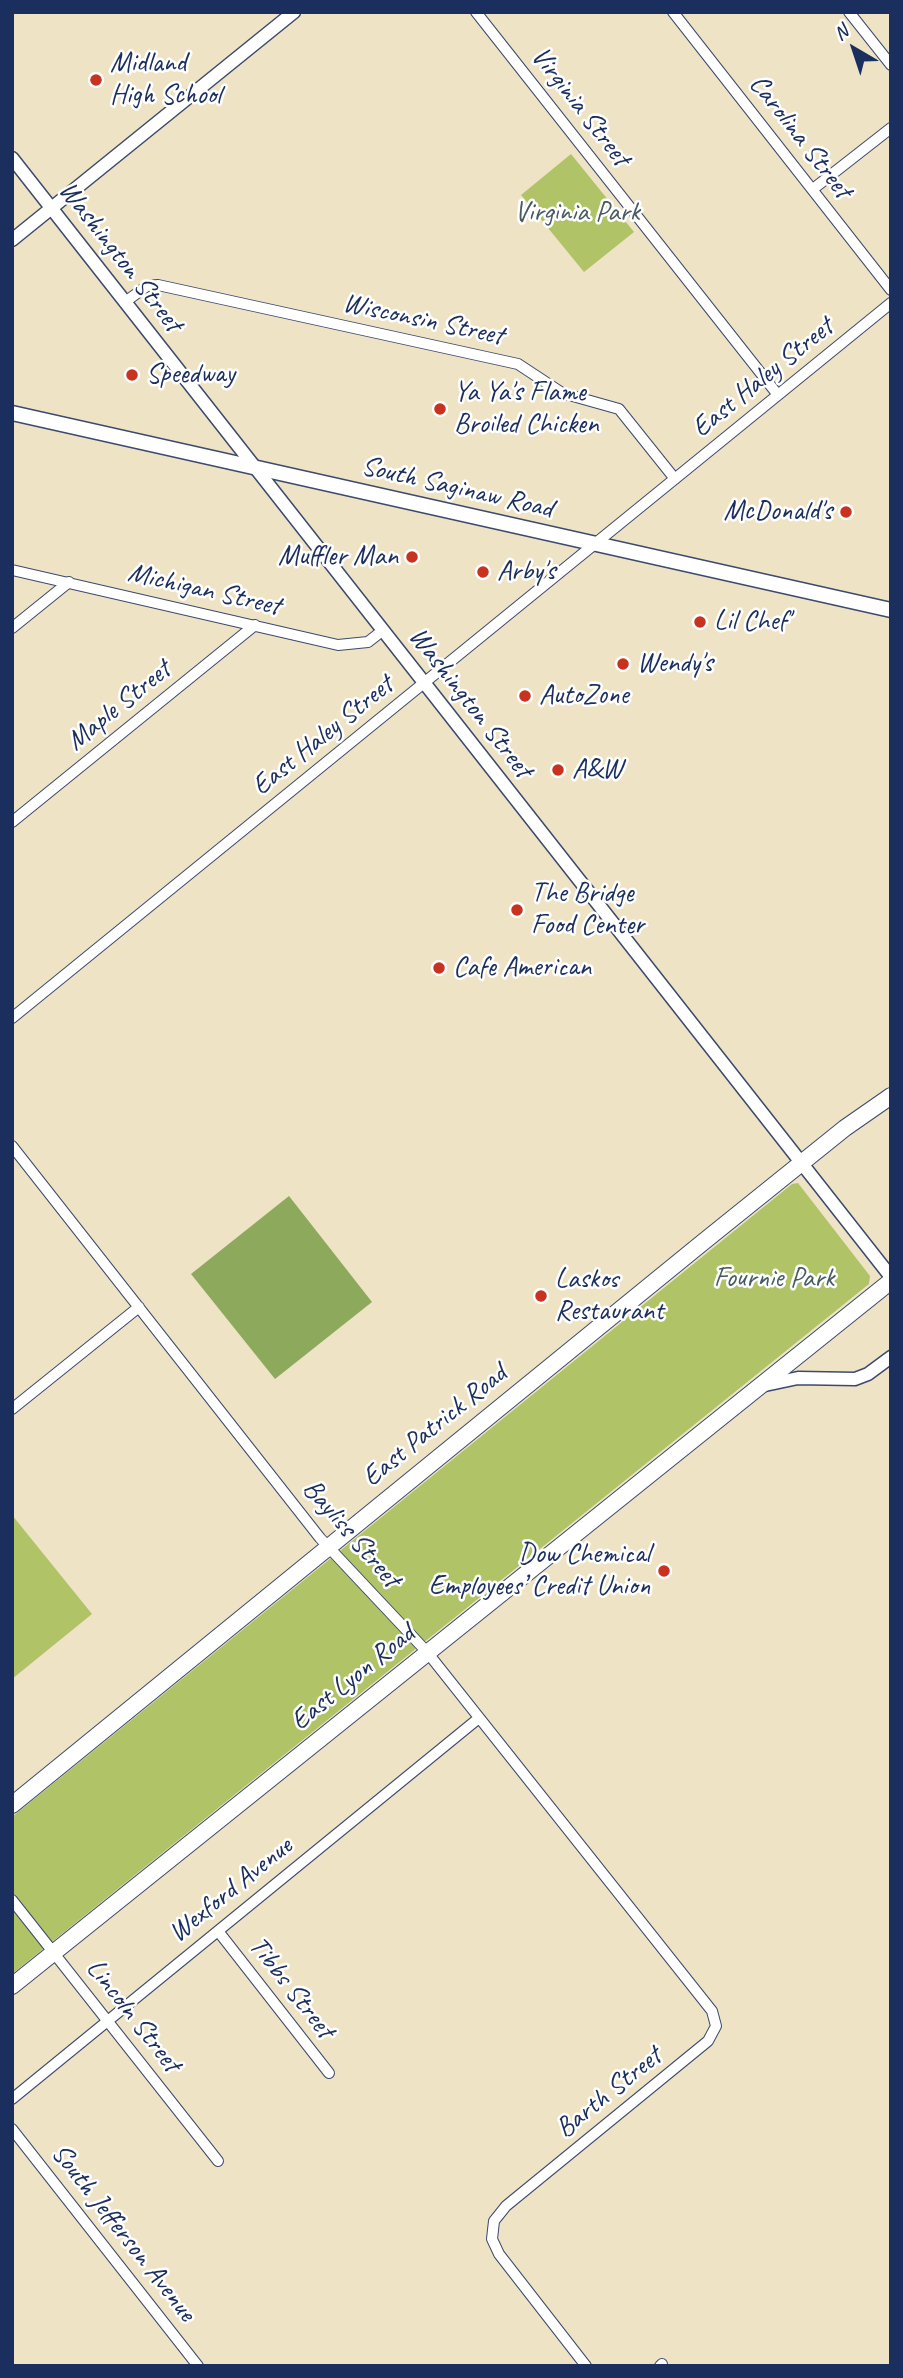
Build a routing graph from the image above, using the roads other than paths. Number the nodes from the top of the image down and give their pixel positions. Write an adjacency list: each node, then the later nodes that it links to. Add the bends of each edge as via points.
1 (294, 12): 9 (street)
2 (476, 12): 14 (street, Virginia Street)
3 (673, 12): 8 (street, Carolina Street)
4 (849, 12): 5 (street)
5 (891, 65)
6 (891, 128): 8 (street)
7 (12, 158): 9 (street, Washington Street)
8 (813, 190): 11 (street, Carolina Street)
9 (51, 208): 10 (street); 12 (street, Washington Street)
10 (12, 240)
11 (891, 290)
12 (125, 302): 16 (street, Washington Street); 17 (street, Wisconsin Street, via 148,285 158,285 518,364 562,393 619,409)
13 (891, 303): 14 (street, East Haley Street)
14 (779, 395): 17 (street, East Haley Street)
15 (12, 413): 16 (main road, South Saginaw Road)
16 (254, 466): 18 (main road, South Saginaw Road); 24 (street, Washington Street)
17 (675, 479): 18 (street, East Haley Street)
18 (595, 545): 21 (main road, South Saginaw Road); 25 (street, East Haley Street)
19 (12, 570): 20 (street, Michigan Street)
20 (69, 582): 22 (street, Michigan Street); 23 (street)
21 (891, 610)
22 (255, 625): 24 (street, Michigan Street, via 347,645 368,642); 26 (street, Maple Street)
23 (12, 628)
24 (382, 631): 25 (street, Washington Street)
25 (424, 683): 27 (street, East Haley Street); 32 (street, Washington Street)
26 (12, 822)
27 (12, 1018)
28 (891, 1088): 30 (main road, East Patrick Road)
29 (891, 1096): 30 (highway)
30 (845, 1128): 32 (highway, East Patrick Road)
31 (12, 1146): 34 (street, Bayliss Street)
32 (802, 1163): 33 (street, Washington Street); 38 (highway, East Patrick Road)
33 (891, 1279): 36 (highway, East Lyon Road)
34 (139, 1307): 37 (street); 38 (street, Bayliss Street)
35 (891, 1357): 36 (street, via 855,1379 798,1378)
36 (754, 1388): 39 (highway, East Lyon Road)
37 (12, 1409)
38 (327, 1547): 39 (street, Bayliss Street); 41 (highway, East Patrick Road)
39 (427, 1652): 40 (street, Bayliss Street); 44 (highway, East Lyon Road)
40 (479, 1718): 43 (street, Wexford Avenue); 45 (street, Bayliss Street)
41 (12, 1805)
42 (12, 1900): 44 (street, Lincoln Street)
43 (218, 1931): 47 (street, Wexford Avenue); 48 (street, Tibbs Street)
44 (54, 1952): 46 (highway, East Lyon Road); 47 (street, Lincoln Street)
45 (689, 1980): 53 (street, Barth Street, via 715,2018 715,2032 708,2041 498,2213 491,2232 499,2254)
46 (12, 1986)
47 (107, 2020): 49 (street, Wexford Avenue); 51 (street, Lincoln Street)
48 (329, 2073)
49 (12, 2099)
50 (12, 2129): 52 (street, South Jefferson Avenue)
51 (218, 2161)
52 (198, 2366)
53 (586, 2366)

